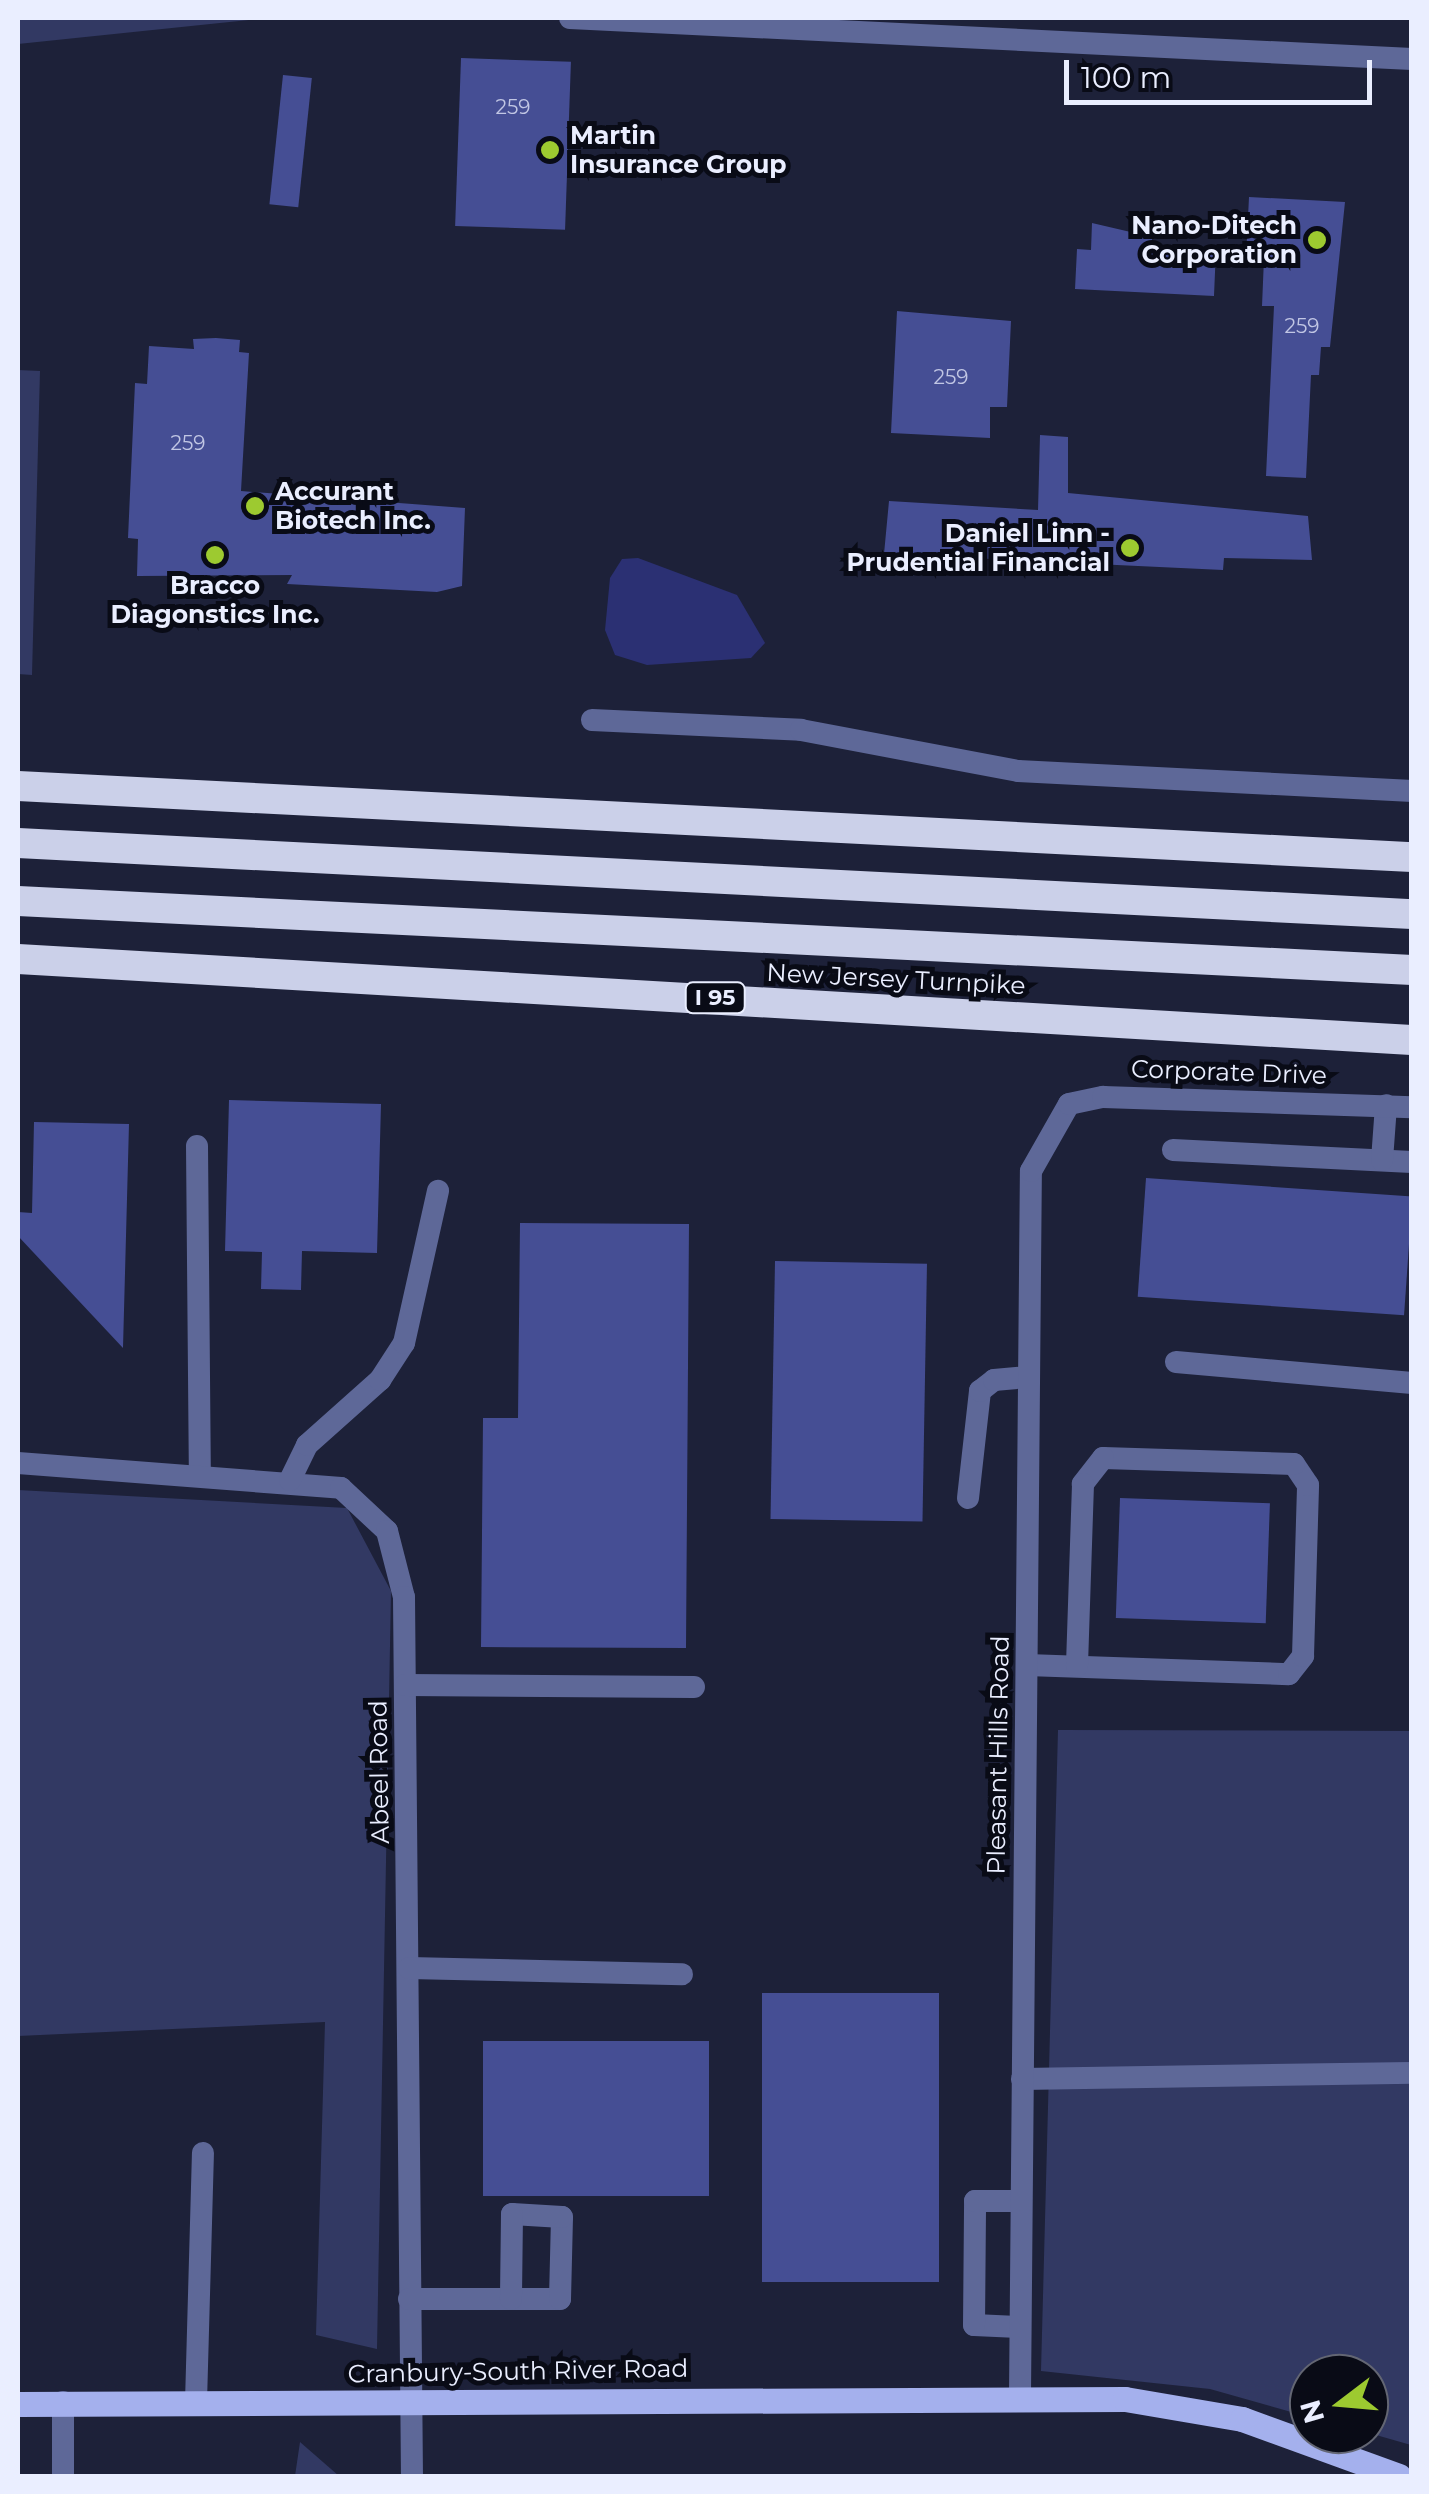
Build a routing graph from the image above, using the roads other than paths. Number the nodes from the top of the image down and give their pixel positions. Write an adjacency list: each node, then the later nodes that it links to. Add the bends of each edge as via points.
1 (570, 18): 2 (street)
2 (1412, 59)
3 (592, 720): 5 (street, via 801,730 1018,772)
4 (18, 786): 7 (highway)
5 (1412, 791)
6 (18, 842): 9 (highway)
7 (1412, 856)
8 (18, 902): 11 (highway, New Jersey Turnpike)
9 (1412, 914)
10 (18, 959): 12 (highway, New Jersey Turnpike / I 95)
11 (1412, 970)
12 (1412, 1040)
13 (1386, 1106): 14 (street, Corporate Drive); 15 (street, Corporate Drive, via 1132,1094 1069,1104); 18 (street)
14 (1412, 1107)
15 (1053, 1121): 22 (street, Pleasant Hills Road, via 1031,1170)
16 (197, 1146): 25 (street)
17 (1173, 1150): 18 (street)
18 (1382, 1160): 19 (street)
19 (1412, 1162)
20 (438, 1191): 26 (street, via 404,1343 380,1380 307,1445)
21 (1176, 1362): 23 (street)
22 (1029, 1378): 27 (street, via 994,1380 980,1391); 28 (street, Pleasant Hills Road)
23 (1412, 1383)
24 (18, 1463): 25 (street, Abeel Road)
25 (200, 1472): 26 (street, Abeel Road)
26 (290, 1480): 30 (street, Abeel Road, via 341,1488 386,1530 404,1597)
27 (968, 1498)
28 (1027, 1665): 29 (street); 35 (street, Pleasant Hills Road)
29 (1077, 1666): 29 (street, via 1289,1674 1303,1656 1308,1485 1294,1464 1103,1458 1082,1484)
30 (405, 1685): 31 (street); 32 (street, Abeel Road)
31 (694, 1687)
32 (409, 1968): 33 (street); 39 (street, Abeel Road)
33 (682, 1974)
34 (1412, 2073): 35 (street)
35 (1022, 2080): 37 (street, Pleasant Hills Road)
36 (203, 2152): 43 (street)
37 (1020, 2201): 40 (street, Pleasant Hills Road); 40 (street, via 975,2201 974,2325)
38 (512, 2299): 39 (street)
39 (409, 2300): 44 (street, Abeel Road)
40 (1019, 2327): 41 (street, Pleasant Hills Road)
41 (1020, 2395): 44 (main road, Cranbury-South River Road); 48 (main road, Cranbury-South River Road, via 1200,2410)
42 (63, 2402): 43 (main road, Cranbury-South River Road); 45 (main road, Cranbury-South River Road); 46 (street)
43 (196, 2402): 44 (main road, Cranbury-South River Road)
44 (410, 2402): 47 (street, Abeel Road)
45 (18, 2404)
46 (63, 2476)
47 (412, 2476)
48 (1398, 2476)

